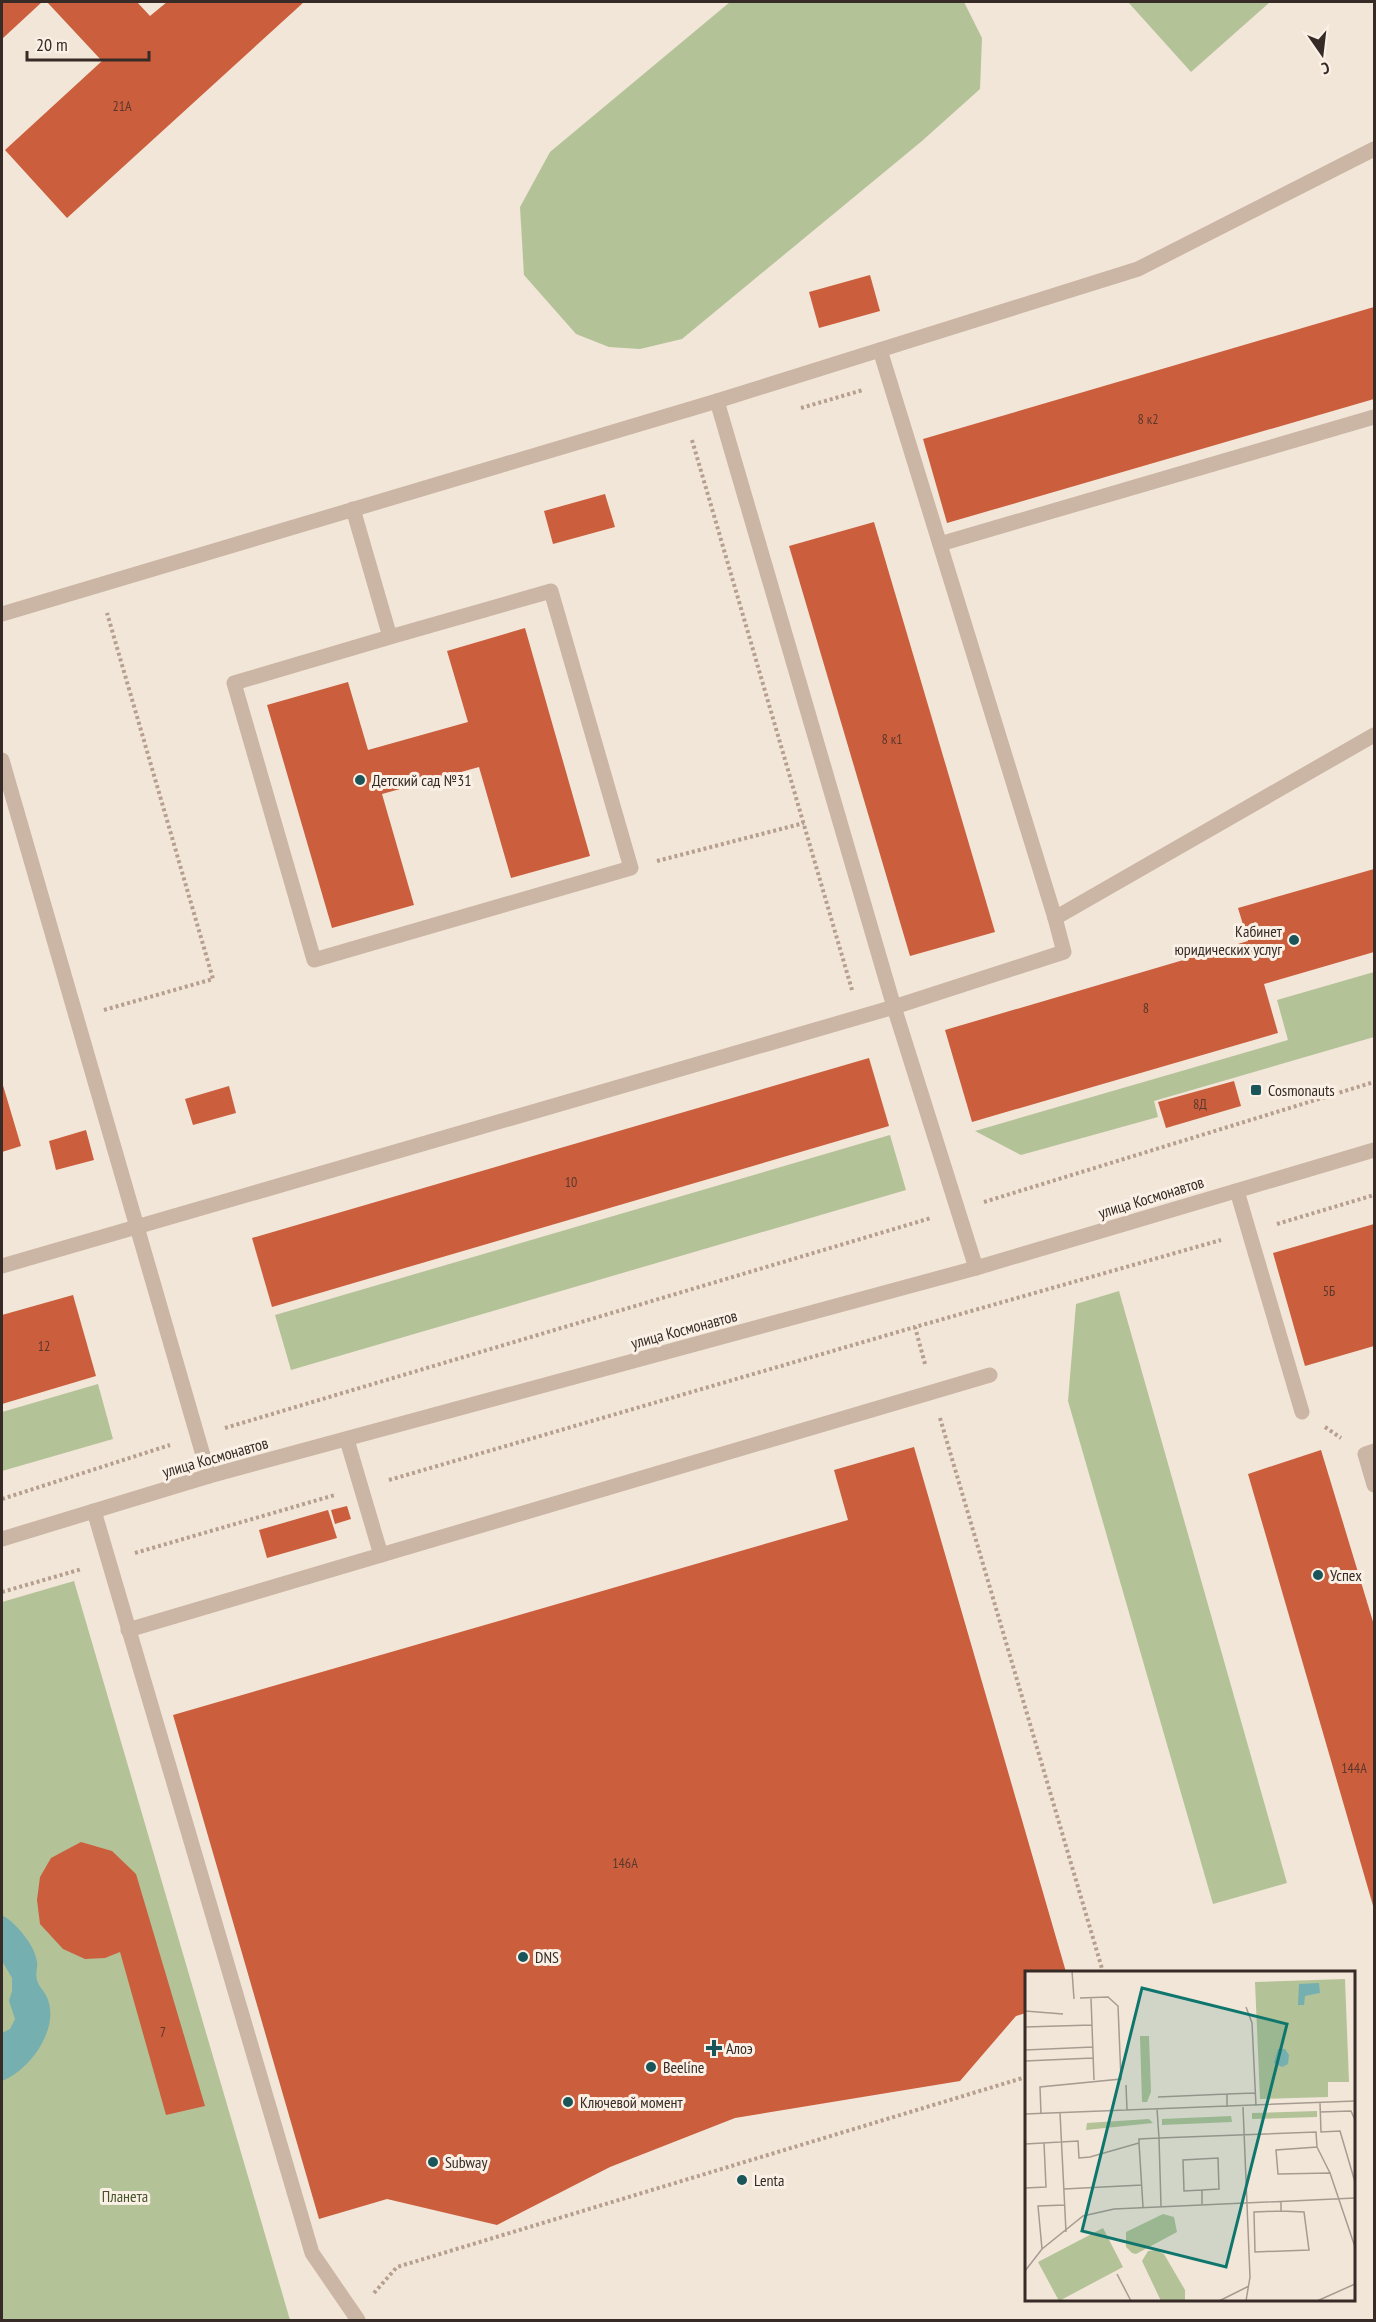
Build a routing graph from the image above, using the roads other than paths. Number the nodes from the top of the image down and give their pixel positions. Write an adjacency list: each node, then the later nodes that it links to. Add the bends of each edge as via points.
1 (1374, 149): 2 (street, via 1138,269)
2 (880, 350): 3 (street); 6 (street)
3 (717, 401): 5 (street); 12 (street)
4 (1374, 417): 6 (street)
5 (353, 509): 7 (street); 8 (street)
6 (940, 544): 11 (street)
7 (2, 614)
8 (390, 638): 8 (street, via 551,591 631,868 314,960 234,683)
9 (1374, 735): 11 (street)
10 (2, 760): 15 (street)
11 (1055, 918): 12 (street, via 1064,952)
12 (894, 1007): 15 (street); 17 (street)
13 (1374, 1150): 14 (street, улица Космонавтов)
14 (1237, 1191): 17 (street, улица Космонавтов); 19 (street)
15 (137, 1226): 16 (street); 22 (street)
16 (2, 1266)
17 (976, 1268): 20 (street, улица Космонавтов)
18 (990, 1375): 26 (street)
19 (1302, 1412)
20 (347, 1440): 22 (street, улица Космонавтов); 26 (street)
21 (1370, 1453): 23 (street)
22 (209, 1476): 24 (street, улица Космонавтов)
23 (1374, 1485)
24 (94, 1511): 25 (street, улица Космонавтов); 27 (street)
25 (2, 1539)
26 (381, 1555): 27 (street)
27 (129, 1630): 28 (street, via 312,2253)
28 (356, 2318)

